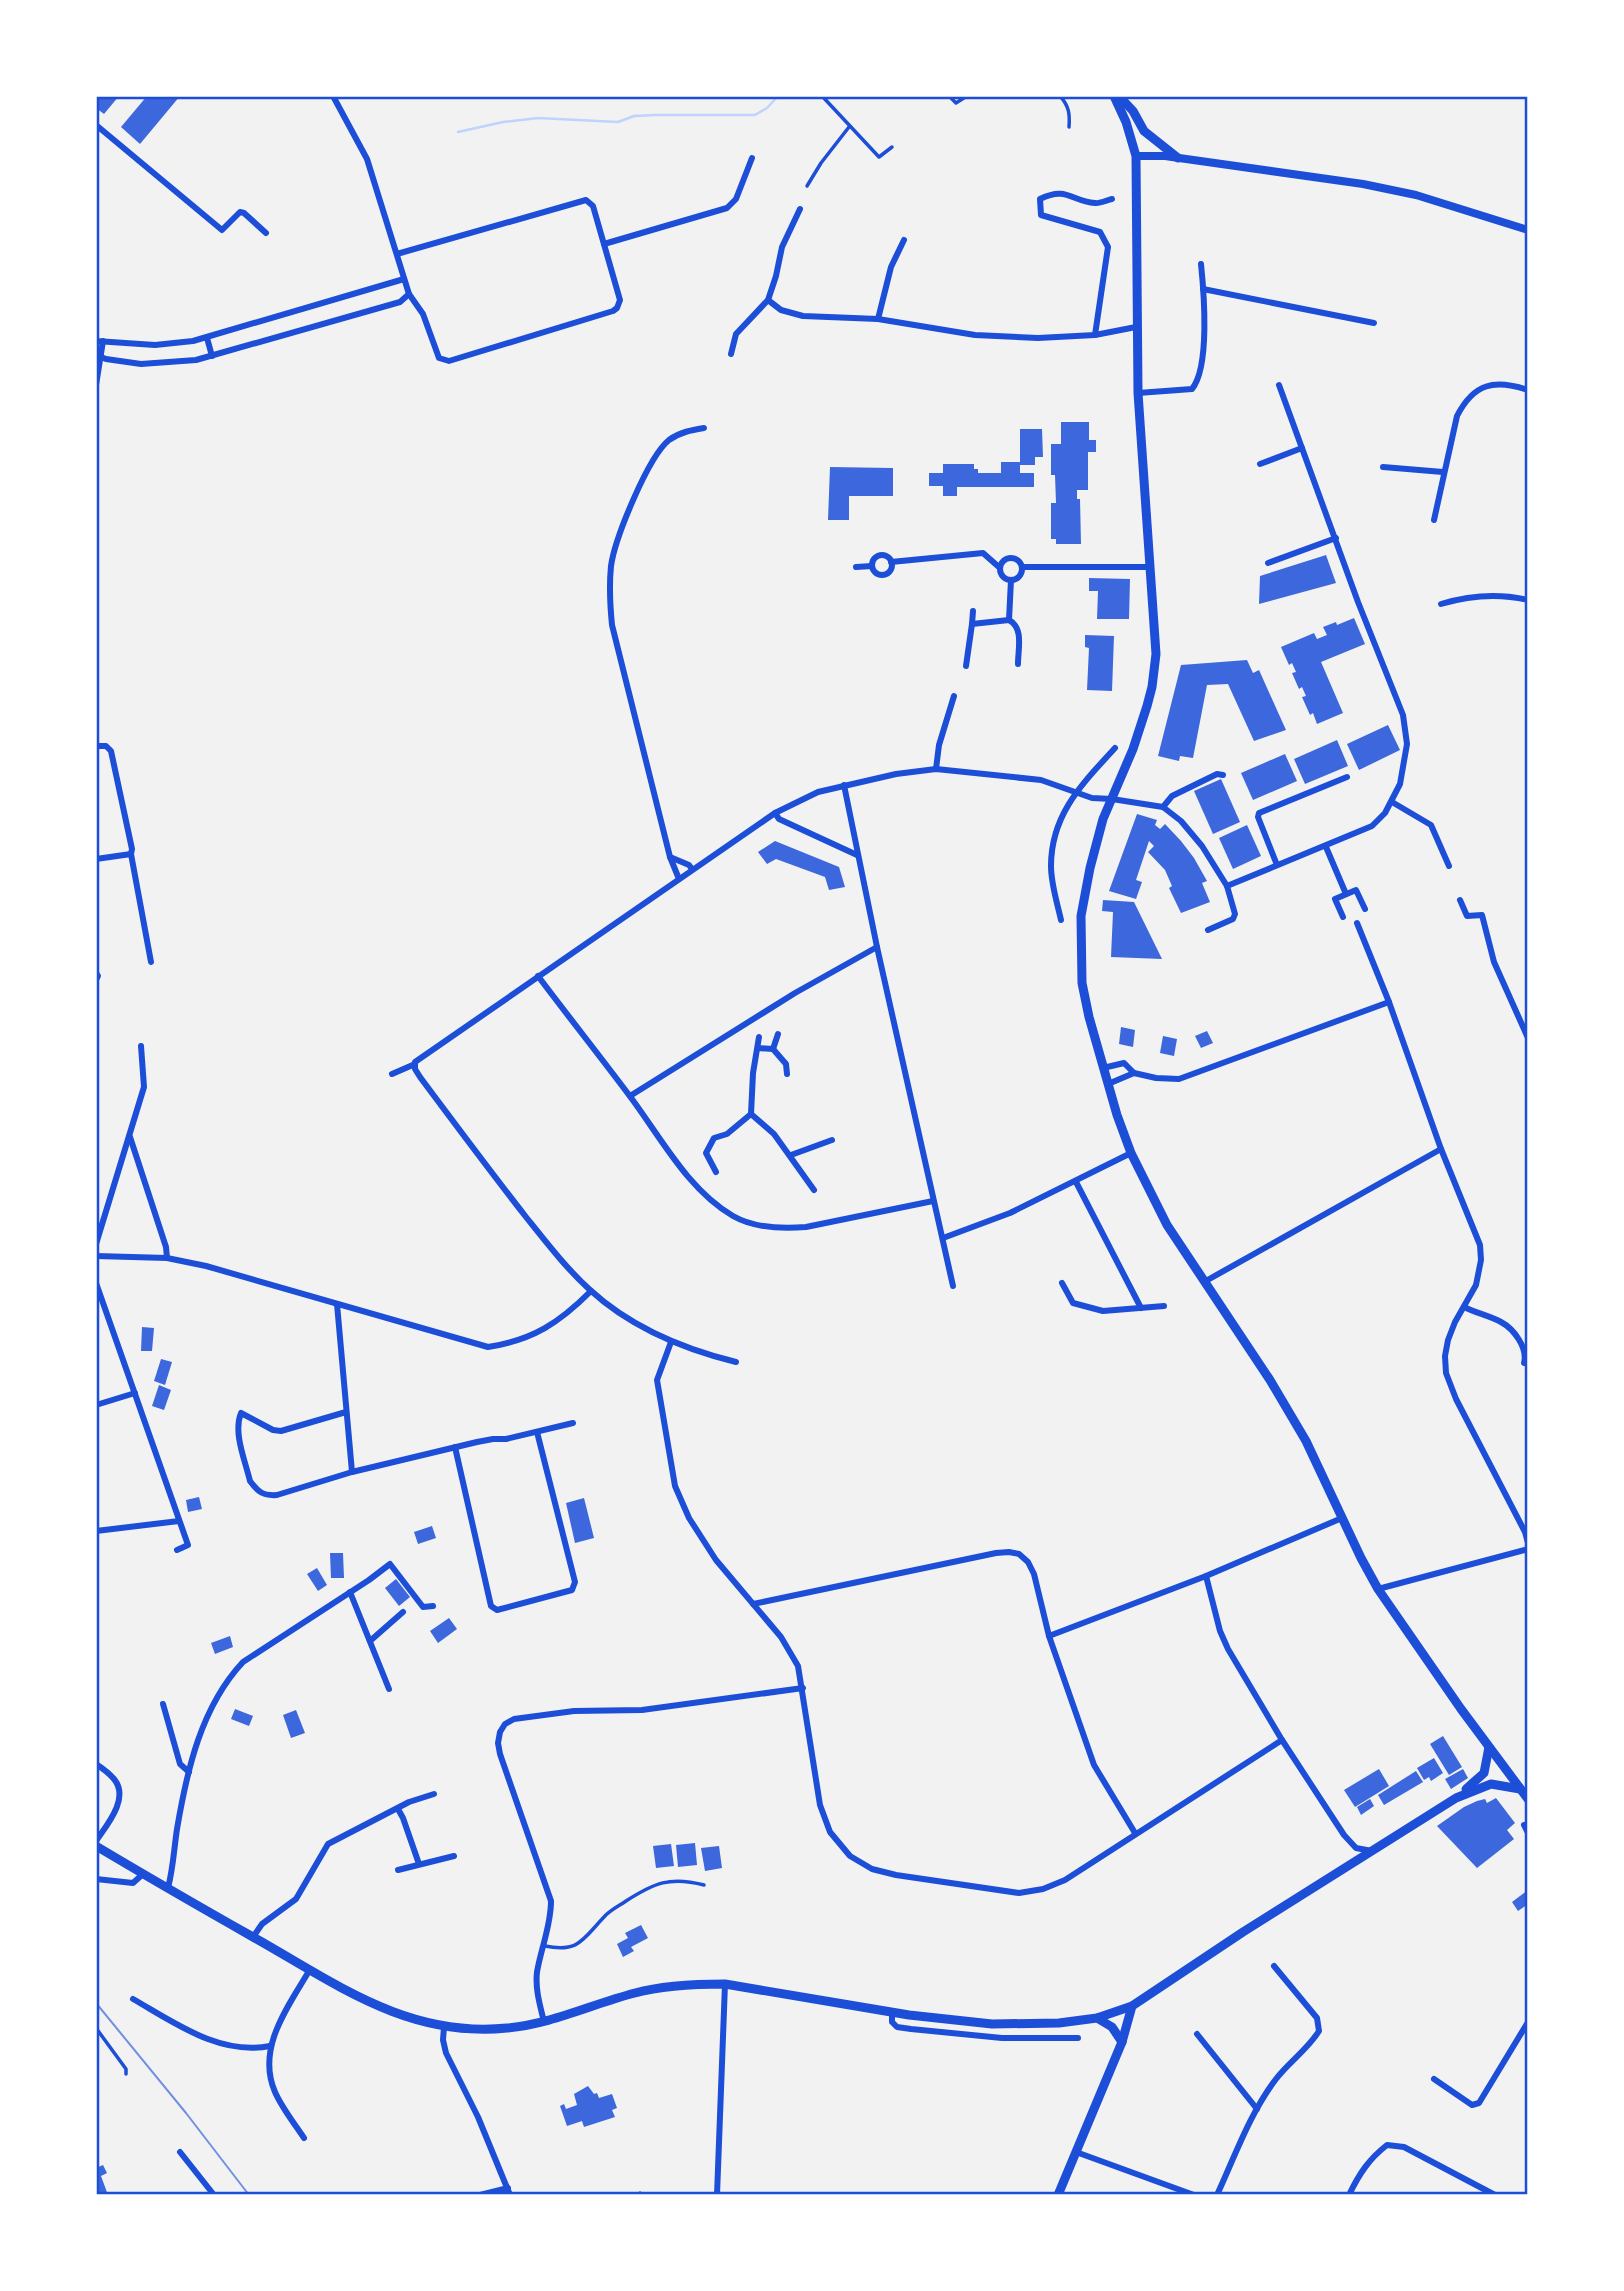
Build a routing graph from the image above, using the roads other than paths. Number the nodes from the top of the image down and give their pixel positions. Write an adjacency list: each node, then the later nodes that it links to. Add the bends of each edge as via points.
1 (333, 96): 21 (street, via 367,159)
2 (822, 96): 8 (lane)
3 (949, 96): 4 (lane, via 956,103)
4 (967, 96)
5 (1060, 96): 9 (lane, via 1067,103)
6 (1116, 96): 11 (main road); 13 (main road, via 1133,111 1149,136)
7 (96, 125): 18 (street, via 222,230 240,212)
8 (849, 127): 10 (lane, via 879,157); 14 (lane)
9 (1069, 127)
10 (891, 147)
11 (1136, 156): 13 (street); 29 (main road)
12 (752, 158): 20 (street, via 736,199 727,208)
13 (1178, 158): 17 (street, via 1363,184 1416,195)
14 (807, 186)
15 (1112, 199): 30 (street, via 1097,204 1065,193 1040,199 1041,215 1100,232 1108,247)
16 (800, 209): 26 (street, via 782,247)
17 (1528, 230)
18 (266, 233)
19 (904, 240): 27 (street, via 891,267)
20 (604, 244): 21 (street, via 593,206 581,201); 25 (street, via 620,300 613,311 449,361 436,355 423,314)
21 (397, 254): 23 (street)
22 (1201, 264): 24 (street)
23 (404, 279): 25 (street); 31 (street)
24 (1203, 289): 28 (street); 39 (street, via 1202,365 1197,382 1192,389)
25 (409, 294): 35 (street, via 400,302)
26 (768, 300): 27 (street, via 781,310 803,316); 33 (street, via 737,334)
27 (878, 319): 30 (street, via 975,335)
28 (1374, 323)
29 (1136, 327): 30 (street); 39 (main road)
30 (1095, 335)
31 (207, 338): 32 (street, via 159,345); 35 (street)
32 (100, 341): 34 (street)
33 (731, 354)
34 (99, 355): 35 (street, via 154,364); 36 (street)
35 (212, 356)
36 (96, 385)
37 (1279, 385): 41 (street)
38 (1528, 390): 44 (street, via 1498,383 1471,394 1457,416)
39 (1138, 393): 52 (main road)
40 (704, 428): 77 (street, via 681,433 659,450 626,520 612,562 609,590 612,625)
41 (1302, 448): 42 (street); 46 (street)
42 (1260, 464)
43 (1382, 467): 44 (street)
44 (1443, 472): 45 (street)
45 (1434, 520)
46 (1336, 538): 48 (street); 71 (street, via 1403,715 1407,744)
47 (891, 562): 49 (street, via 881,555 873,559); 49 (street, via 884,575); 53 (street, via 983,553)
48 (1269, 563)
49 (872, 566): 50 (street)
50 (856, 567)
51 (1022, 567): 52 (street); 53 (street, via 1012,558); 54 (street, via 1019,576)
52 (1150, 567): 70 (main road, via 1156,654 1152,687)
53 (1000, 568): 54 (street, via 1004,578)
54 (1011, 580): 58 (street)
55 (1528, 600): 56 (street, via 1504,595 1464,597)
56 (1441, 604)
57 (973, 611): 59 (street)
58 (1009, 620): 59 (street); 60 (street, via 1018,627)
59 (972, 624): 61 (street)
60 (1018, 664)
61 (966, 666)
62 (954, 696): 65 (street)
63 (96, 746): 75 (street, via 111,751)
64 (1115, 748): 69 (street)
65 (936, 769): 68 (street); 69 (street, via 1041,780)
66 (1223, 775): 72 (street, via 1172,796)
67 (1347, 777): 79 (street, via 1259,813)
68 (844, 785): 73 (street); 76 (street)
69 (1076, 791): 70 (street); 88 (street, via 1063,812 1053,851 1053,885)
70 (1111, 799): 72 (street); 104 (main road, via 1090,867 1080,941 1082,984)
71 (1392, 802): 74 (street, via 1372,826); 80 (street, via 1431,825)
72 (1163, 807): 83 (street, via 1202,846)
73 (775, 813): 76 (street, via 779,819); 81 (street)
74 (1326, 847): 79 (street); 84 (street)
75 (131, 854): 78 (street); 92 (street)
76 (858, 855): 91 (street)
77 (670, 857): 81 (street); 82 (street)
78 (96, 859)
79 (1277, 865): 83 (street)
80 (1449, 866)
81 (692, 869): 82 (street)
82 (678, 879): 94 (street)
83 (1227, 886): 90 (street, via 1233,919)
84 (1346, 894): 86 (street, via 1356,890); 87 (street, via 1335,899)
85 (1460, 900): 99 (street, via 1467,916 1482,915 1494,962)
86 (1365, 909)
87 (1343, 917)
88 (1061, 920)
89 (1357, 923): 96 (street)
90 (1208, 930)
91 (877, 947): 109 (street); 119 (street)
92 (151, 962)
93 (96, 973): 95 (street)
94 (538, 976): 103 (street); 109 (street)
95 (96, 981)
96 (1389, 1002): 105 (street, via 1179,1079); 113 (street)
97 (778, 1034): 102 (street)
98 (759, 1037): 101 (street)
99 (1528, 1038)
100 (141, 1046): 111 (street, via 144,1087)
101 (758, 1048): 102 (street); 110 (street)
102 (773, 1048): 107 (street, via 786,1064)
103 (415, 1063): 106 (street); 128 (street, via 420,1077 514,1201)
104 (1103, 1068): 105 (street, via 1124,1063); 108 (main road)
105 (1134, 1073): 108 (street)
106 (393, 1074)
107 (787, 1074)
108 (1108, 1084): 114 (main road)
109 (630, 1096): 119 (street, via 708,1198 746,1222 806,1227)
110 (751, 1114): 115 (street); 116 (street, via 713,1138 706,1153)
111 (130, 1135): 121 (street); 123 (street)
112 (832, 1140): 115 (street)
113 (1441, 1149): 124 (street); 131 (street, via 1480,1245 1476,1285)
114 (1131, 1153): 117 (street); 124 (main road, via 1167,1225)
115 (791, 1155): 118 (street)
116 (716, 1172)
117 (1076, 1182): 120 (street); 132 (street)
118 (814, 1189)
119 (933, 1201): 120 (street)
120 (943, 1238): 127 (street)
121 (96, 1244)
122 (96, 1256): 123 (street)
123 (167, 1258): 129 (street)
124 (1205, 1282): 143 (main road, via 1307,1441)
125 (96, 1283): 136 (street)
126 (1062, 1283): 132 (street, via 1073,1303 1103,1311)
127 (953, 1286)
128 (591, 1291): 129 (street, via 562,1318 525,1340 488,1347); 133 (street)
129 (337, 1304): 138 (street)
130 (1164, 1306): 132 (street)
131 (1464, 1307): 135 (street, via 1502,1322 1520,1341); 146 (street, via 1445,1356 1450,1385)
132 (1141, 1308)
133 (671, 1342): 134 (street); 153 (street, via 657,1380 675,1486 688,1518)
134 (736, 1362)
135 (1524, 1363)
136 (135, 1393): 137 (street); 144 (street)
137 (96, 1405)
138 (346, 1412): 142 (street); 142 (street, via 281,1431 241,1413 237,1422 250,1481 260,1493 277,1495)
139 (573, 1423): 140 (street)
140 (537, 1432): 141 (street); 141 (street, via 575,1582 572,1590 497,1609 491,1606)
141 (455, 1447): 142 (street)
142 (352, 1472)
143 (1342, 1518): 150 (street); 151 (main road)
144 (179, 1521): 145 (street); 149 (street, via 188,1545)
145 (96, 1531)
146 (1526, 1531): 147 (street)
147 (1528, 1543)
148 (1528, 1549): 151 (street)
149 (177, 1550)
150 (1206, 1576): 156 (street); 161 (street, via 1228,1649)
151 (1378, 1589): 162 (main road)
152 (350, 1592): 154 (street, via 390,1564 423,1607); 157 (street); 164 (street, via 243,1662 230,1676 202,1728)
153 (753, 1604): 156 (street, via 1009,1552 1019,1554 1034,1574); 158 (street, via 791,1652)
154 (433, 1606)
155 (403, 1612): 157 (street)
156 (1049, 1636): 171 (street, via 1094,1765)
157 (370, 1641): 159 (street)
158 (803, 1688): 171 (street, via 820,1805 830,1832 850,1856 872,1869 1019,1893 1065,1880); 183 (street, via 642,1710 574,1711 505,1724 498,1743 500,1754 551,1901)
159 (389, 1689)
160 (163, 1704): 164 (street, via 180,1764)
161 (1282, 1740): 171 (street); 174 (street, via 1344,1835 1356,1848)
162 (1489, 1747): 165 (main road); 167 (main road, via 1484,1773)
163 (96, 1763): 173 (street, via 115,1780 120,1794)
164 (190, 1772): 181 (street)
165 (1525, 1791): 167 (main road, via 1491,1784); 168 (main road)
166 (434, 1794): 169 (street)
167 (1456, 1798): 174 (main road)
168 (1528, 1799)
169 (398, 1808): 176 (street); 182 (street, via 328,1844 296,1899 262,1924)
170 (1524, 1825): 172 (street)
171 (1135, 1833)
172 (1528, 1833)
173 (96, 1844): 178 (main road)
174 (1372, 1851): 188 (main road)
175 (454, 1856): 176 (street)
176 (419, 1864): 177 (street)
177 (398, 1870)
178 (143, 1874): 179 (street, via 133,1883); 181 (main road)
179 (96, 1879)
180 (704, 1885): 183 (lane, via 677,1881 651,1885 606,1914 578,1945)
181 (167, 1888): 182 (main road)
182 (253, 1937): 185 (main road)
183 (544, 1946): 192 (street, via 537,1983)
184 (1274, 1966): 201 (street, via 1317,2018 1319,2031 1274,2080)
185 (309, 1971): 193 (main road, via 386,2011); 198 (street)
186 (725, 1984): 189 (main road); 192 (main road, via 636,1992); 209 (street)
187 (134, 1999): 198 (street, via 212,2041 234,2048)
188 (1132, 2006): 190 (main road); 197 (main road)
189 (891, 2012): 190 (main road, via 992,2024 1059,2024); 196 (street, via 891,2022 897,2027 1002,2038)
190 (1097, 2018): 197 (main road, via 1112,2027)
191 (1528, 2021): 200 (street, via 1479,2104 1472,2105)
192 (544, 2022): 193 (main road, via 499,2028)
193 (444, 2027): 205 (street, via 446,2053)
194 (96, 2028): 199 (lane)
195 (1197, 2034): 201 (street)
196 (1078, 2038)
197 (1122, 2042): 204 (main road)
198 (270, 2046): 202 (street, via 275,2091)
199 (126, 2074)
200 (1434, 2079)
201 (1257, 2109): 212 (street)
202 (304, 2138)
203 (180, 2152): 207 (street)
204 (1076, 2152): 210 (main road); 211 (street)
205 (509, 2191): 208 (street)
206 (1490, 2194): 213 (street, via 1404,2147 1387,2145 1361,2172)
207 (214, 2195)
208 (480, 2195)
209 (718, 2195)
210 (1058, 2195)
211 (1194, 2195)
212 (1217, 2195)
213 (1349, 2195)

